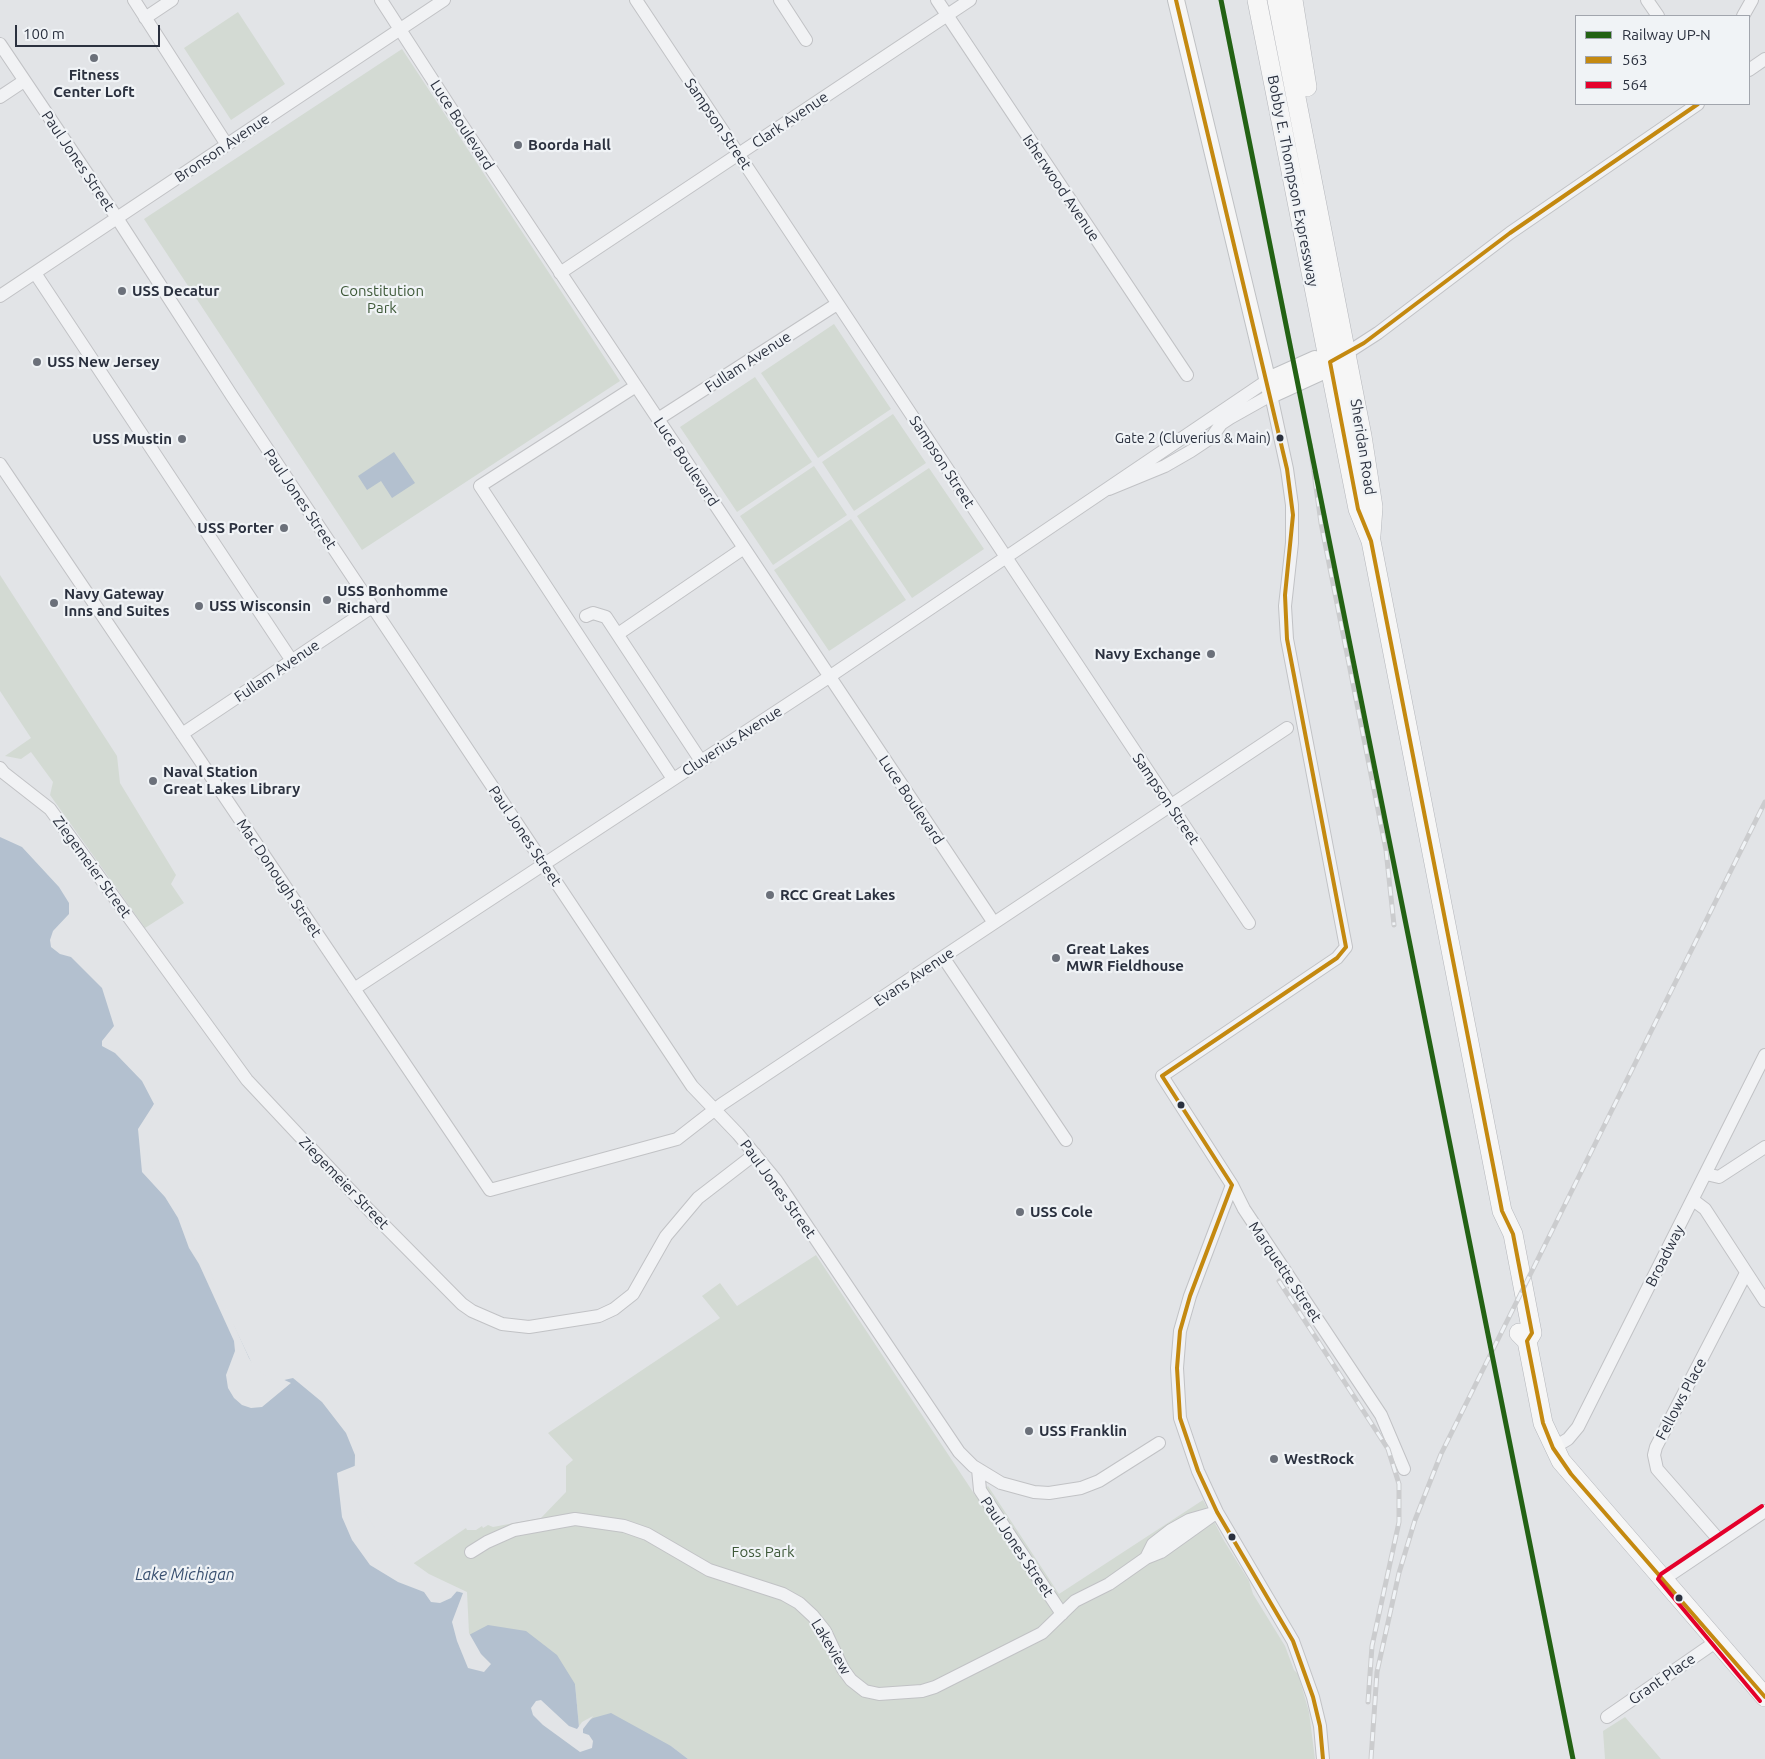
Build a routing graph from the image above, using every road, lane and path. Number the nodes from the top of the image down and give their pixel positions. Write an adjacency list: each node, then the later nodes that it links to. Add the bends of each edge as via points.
1 (134, 0): 18 (street)
2 (172, 0): 18 (street)
3 (382, 0): 19 (street, Luce Boulevard)
4 (444, 0): 19 (street, Bronson Avenue)
5 (636, 0): 29 (street, Sampson Street)
6 (780, 0): 20 (street)
7 (937, 0): 17 (street, Isherwood Avenue)
8 (970, 0): 17 (street, Clark Avenue)
9 (1176, 0): 39 (main road)
10 (1257, 0): 36 (highway, Bobby E. Thompson Expressway)
11 (1277, 0): 27 (highway, Bobby E. Thompson Expressway)
12 (1293, 0): 27 (highway, via 1310,103)
13 (1647, 0): 15 (street)
14 (1752, 0): 16 (street)
15 (1657, 15)
16 (1744, 15)
17 (947, 16): 29 (street, Clark Avenue); 37 (street, Isherwood Avenue)
18 (145, 18): 28 (street)
19 (401, 29): 28 (street, Bronson Avenue); 32 (street, Luce Boulevard)
20 (806, 40)
21 (0, 44): 24 (street, Paul Jones Street)
22 (1765, 59): 23 (street)
23 (1750, 69)
24 (24, 80): 25 (street); 30 (street, Paul Jones Street)
25 (0, 97)
26 (1697, 105): 35 (street, via 1510,233)
27 (1304, 130): 35 (highway, Bobby E. Thompson Expressway)
28 (227, 145): 30 (street, Bronson Avenue)
29 (738, 155): 32 (street, Clark Avenue); 34 (street, Sampson Street)
30 (117, 218): 31 (street, Bronson Avenue); 45 (street, Paul Jones Street)
31 (34, 273): 33 (street, Bronson Avenue); 48 (street)
32 (560, 273): 38 (street, Luce Boulevard)
33 (0, 296)
34 (837, 304): 40 (street, Fullam Avenue); 44 (street, Sampson Street)
35 (1347, 353): 36 (main road); 42 (highway, Sheridan Road, via 1373,507)
36 (1330, 362): 39 (main road, via 1319,373); 42 (highway, Sheridan Road, via 1358,509)
37 (1187, 375)
38 (636, 386): 40 (street, Luce Boulevard); 54 (street, via 480,486)
39 (1270, 388): 44 (street, Cluverius Avenue, via 1153,456); 68 (street, Marquette Street, via 1288,469 1292,505 1292,542 1285,606 1287,639 1346,947 1337,958 1162,1076)
40 (658, 419): 43 (street, Luce Boulevard)
41 (0, 464): 51 (street, Mac Donough Street)
42 (1371, 541): 73 (highway, Sheridan Road, via 1502,1211 1513,1234 1532,1333 1527,1342 1541,1413)
43 (744, 548): 47 (street); 49 (street, Luce Boulevard)
44 (1005, 558): 49 (street, Cluverius Avenue); 55 (street, Sampson Street)
45 (372, 607): 48 (street, Fullam Avenue); 56 (street, Paul Jones Street)
46 (586, 616): 47 (street, via 602,614)
47 (618, 634): 52 (street)
48 (292, 661): 51 (street, Fullam Avenue)
49 (829, 677): 52 (street, Cluverius Avenue); 58 (street, Luce Boulevard)
50 (1287, 728): 55 (street, Evans Avenue)
51 (182, 734): 60 (street, Mac Donough Street)
52 (701, 761): 54 (street, Cluverius Avenue)
53 (0, 768): 65 (street, Ziegemeier Street, via 50,809 247,1080 369,1210 472,1311 502,1324 529,1327 599,1316 614,1309 633,1294 666,1236 691,1206)
54 (673, 779): 56 (street, Cluverius Avenue)
55 (1171, 806): 57 (street, Sampson Street); 58 (street, Evans Avenue)
56 (544, 864): 60 (street, Cluverius Avenue); 62 (street, Paul Jones Street, via 692,1086)
57 (1249, 923)
58 (994, 924): 59 (street, Evans Avenue)
59 (943, 957): 62 (street, Evans Avenue); 63 (street)
60 (354, 989): 67 (street, Mac Donough Street, via 490,1190)
61 (1765, 1054): 66 (street, Broadway)
62 (714, 1110): 65 (street, Paul Jones Street); 67 (street, Evans Avenue, via 677,1139)
63 (1066, 1140)
64 (1765, 1147): 66 (street, via 1719,1177)
65 (755, 1154): 74 (street, Paul Jones Street, via 776,1180 952,1444)
66 (1706, 1174): 69 (street, Broadway)
67 (522, 1181)
68 (1232, 1185): 75 (street, Marquette Street, via 1244,1209 1381,1415); 77 (street, via 1189,1297 1180,1330 1176,1368 1180,1418)
69 (1693, 1200): 70 (street, via 1705,1209); 73 (street, Broadway, via 1578,1427 1568,1439)
70 (1746, 1274): 71 (street); 78 (street, Fellows Place, via 1654,1456 1657,1468)
71 (1765, 1301)
72 (1160, 1443): 74 (street, via 1099,1481 1066,1491 1034,1492 1015,1488)
73 (1553, 1448): 80 (highway, Sheridan Road, via 1571,1474)
74 (978, 1469): 81 (street, Paul Jones Street, via 980,1492)
75 (1404, 1469)
76 (1765, 1511): 78 (street)
77 (1217, 1512): 81 (street, Lakeview, via 1161,1552 1075,1601); 85 (street, via 1293,1641 1313,1697)
78 (1720, 1541): 80 (street)
79 (471, 1552): 81 (street, Lakeview, via 514,1530 575,1519 624,1526 647,1534 708,1570 783,1594 799,1603 825,1631 851,1680 865,1691 879,1694 935,1687 1042,1633)
80 (1664, 1580): 82 (highway, Sheridan Road)
81 (1062, 1614)
82 (1717, 1641): 83 (highway, Sheridan Road); 84 (street, Grant Place)
83 (1765, 1697)
84 (1607, 1717)
85 (1323, 1759)

